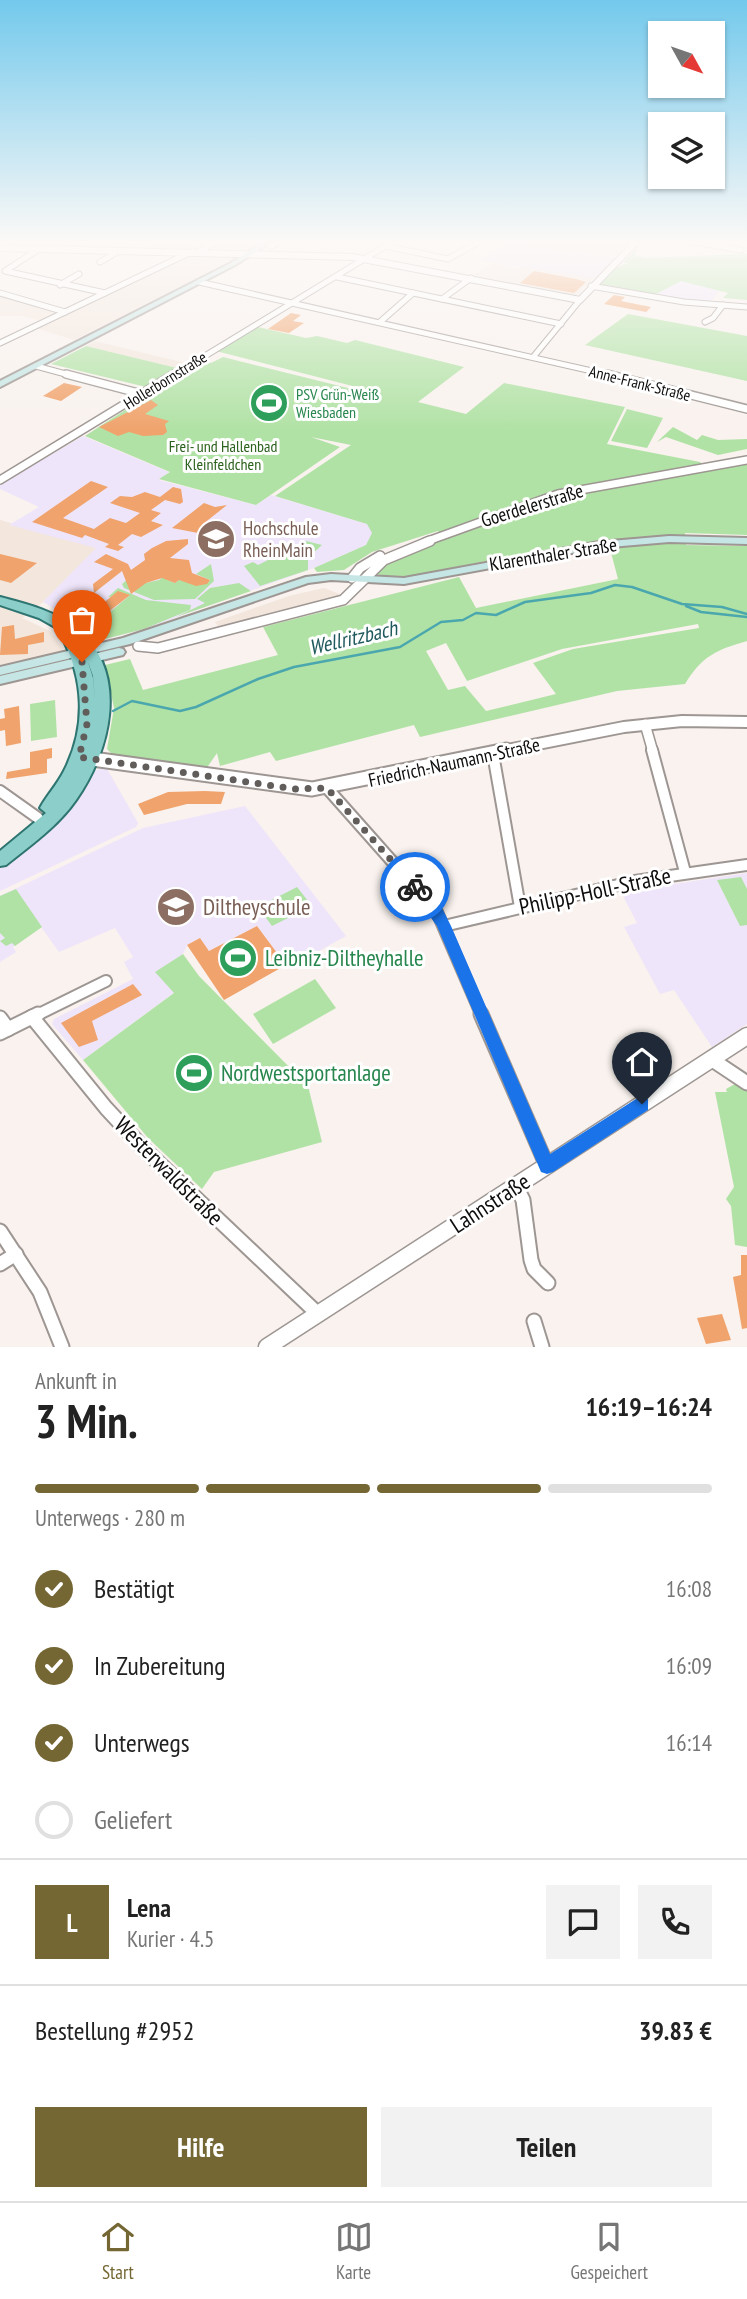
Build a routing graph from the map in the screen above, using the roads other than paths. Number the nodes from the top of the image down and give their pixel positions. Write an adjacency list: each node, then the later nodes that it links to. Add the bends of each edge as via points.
1 (41, 305): 11 (street)
2 (80, 305): 11 (street)
3 (155, 305): 17 (main road)
4 (290, 305): 19 (street, Hollerbornstraße)
5 (302, 305): 12 (street, Anne-Frank-Straße)
6 (400, 305): 12 (street)
7 (470, 305): 14 (street)
8 (576, 305): 14 (street)
9 (723, 305): 10 (street); 13 (street)
10 (747, 307)
11 (65, 312): 15 (street)
12 (380, 322): 16 (street, Anne-Frank-Straße)
13 (705, 322)
14 (561, 324): 16 (street)
15 (0, 343)
16 (534, 356): 20 (street, Anne-Frank-Straße)
17 (36, 366): 18 (main road); 19 (street)
18 (0, 384)
19 (142, 394): 22 (street, Hollerbornstraße)
20 (747, 409)
21 (747, 459): 25 (street, Goerdelerstraße, via 558,494 405,548)
22 (2, 477)
23 (747, 541): 25 (main road, Klarenthaler Straße, via 622,542 404,582)
24 (331, 577): 25 (main road, Klarenthaler Straße); 27 (main road, Klarenthaler Straße); 28 (main road, Klarenthaler Straße, via 286,584)
25 (356, 579): 27 (street, Klarenthaler Straße, via 343,600 158,648)
26 (0, 601): 28 (main road, via 55,621)
27 (138, 646): 28 (main road, Klarenthaler Straße)
28 (86, 656): 29 (main road, Klarenthaler Straße); 30 (main road, Klarenthaler Straße); 34 (main road, via 100,681 102,711)
29 (0, 671)
30 (0, 680)
31 (747, 722): 32 (street, Friedrich-Naumann-Straße)
32 (645, 724): 33 (street, Friedrich-Naumann-Straße); 41 (street)
33 (493, 754): 35 (street, Friedrich-Naumann-Straße); 42 (street)
34 (85, 758): 35 (street, Friedrich-Naumann-Straße, via 295,789); 37 (main road); 39 (main road, via 77,786 60,808)
35 (327, 788): 43 (street, via 437,912)
36 (0, 791): 37 (street)
37 (38, 818): 38 (main road)
38 (0, 849)
39 (0, 860)
40 (747, 865): 41 (street, Philipp-Holl-Straße)
41 (685, 872): 42 (street, Philipp-Holl-Straße)
42 (520, 907): 43 (street, Philipp-Holl-Straße)
43 (444, 926): 51 (street)
44 (106, 981): 46 (street)
45 (0, 1017): 47 (street)
46 (33, 1017): 47 (street); 57 (street, Westerwaldstraße, via 145,1150)
47 (4, 1031)
48 (747, 1036): 49 (street, Lahnstraße)
49 (712, 1059): 50 (street); 51 (street, Lahnstraße)
50 (747, 1083)
51 (547, 1166): 52 (street, Lahnstraße)
52 (516, 1186): 56 (street, via 523,1200 531,1260); 57 (street, Lahnstraße)
53 (0, 1231): 54 (street)
54 (16, 1254): 55 (street); 59 (street, via 40,1292)
55 (0, 1264)
56 (548, 1283)
57 (318, 1314): 60 (street, Lahnstraße)
58 (534, 1321): 61 (street)
59 (62, 1347)
60 (267, 1347)
61 (542, 1347)

